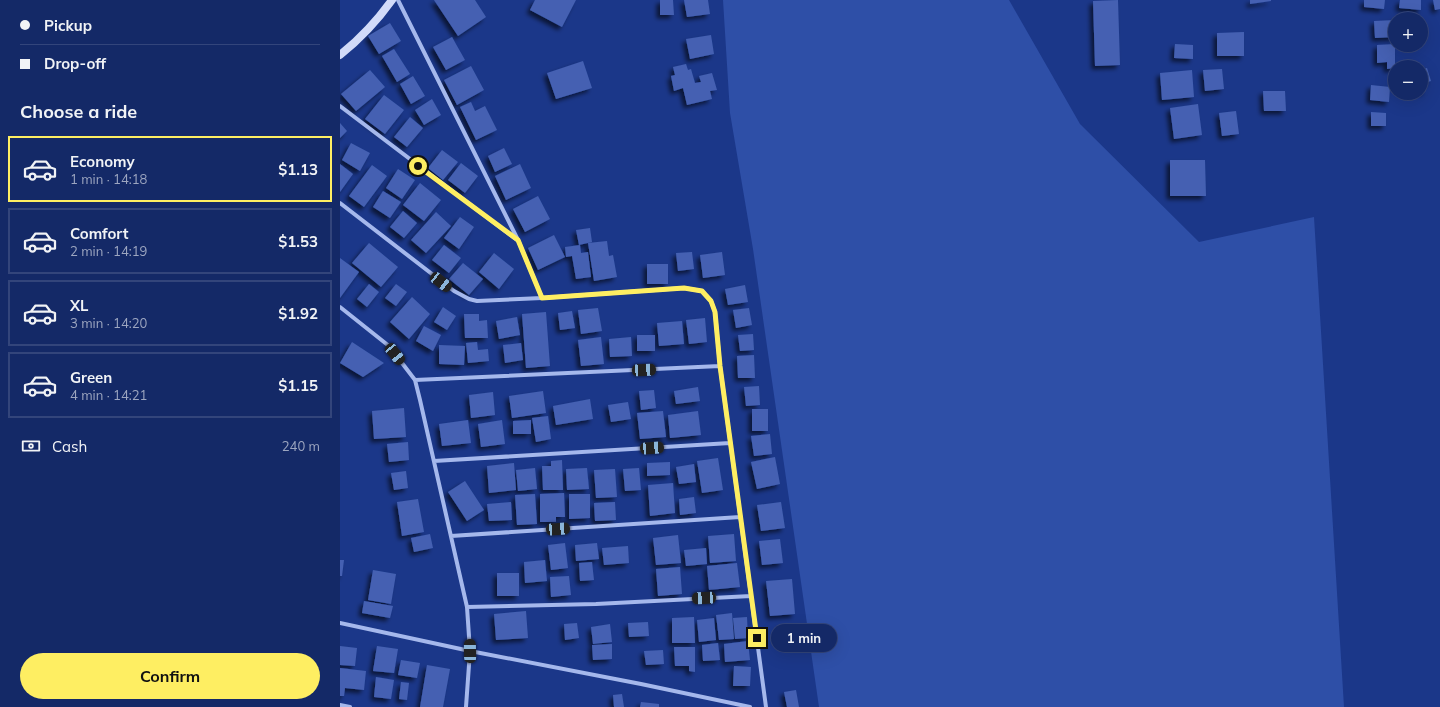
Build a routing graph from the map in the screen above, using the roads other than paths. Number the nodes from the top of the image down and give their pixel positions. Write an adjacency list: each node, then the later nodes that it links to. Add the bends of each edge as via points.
1 (392, 0): 3 (main road, via 362,37)
2 (398, 0): 6 (street)
3 (340, 55)
4 (340, 106): 6 (street)
5 (340, 203): 7 (street, via 463,296 477,301)
6 (518, 240): 7 (street)
7 (542, 298): 9 (street, via 684,288 702,291 711,301 715,312)
8 (340, 308): 10 (street, via 388,346)
9 (720, 366): 10 (street); 11 (street)
10 (415, 380): 12 (street)
11 (730, 443): 12 (street); 13 (street)
12 (434, 461): 14 (street)
13 (740, 516): 14 (street); 15 (street)
14 (451, 536): 16 (street)
15 (751, 596): 16 (street); 23 (street)
16 (467, 607): 18 (street)
17 (340, 622): 18 (street)
18 (470, 651): 21 (street); 22 (street)
19 (340, 705): 20 (street)
20 (350, 707)
21 (466, 707)
22 (750, 707)
23 (766, 707)

